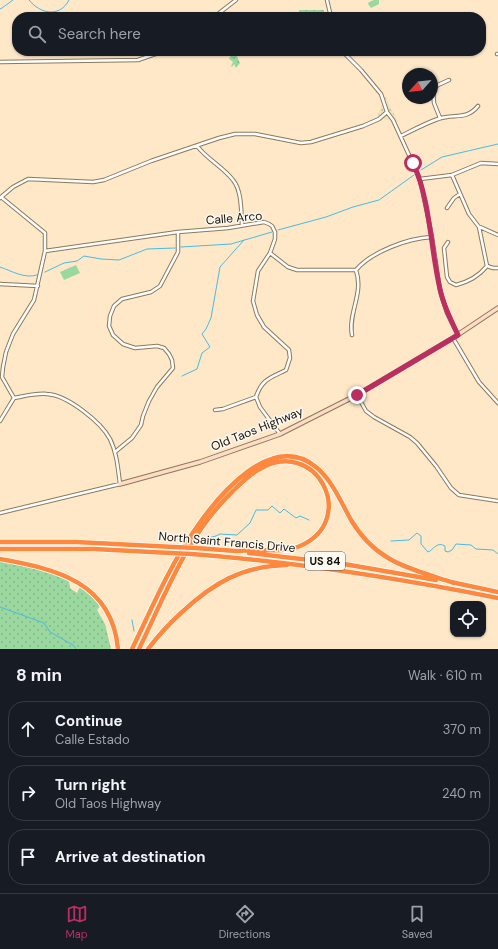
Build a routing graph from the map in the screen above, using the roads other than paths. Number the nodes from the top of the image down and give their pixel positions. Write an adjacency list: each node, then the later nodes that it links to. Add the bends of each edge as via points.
1 (236, 0): 3 (street)
2 (326, 0): 4 (street)
3 (220, 12)
4 (330, 12)
5 (150, 56): 7 (street, via 138,60)
6 (347, 56): 10 (street, via 381,94)
7 (0, 62)
8 (449, 80): 11 (street, via 433,89 434,103)
9 (478, 106): 11 (street, via 474,112 467,115)
10 (387, 112): 12 (street); 13 (street, via 379,119 363,126 311,142 300,143 255,134 235,134)
11 (440, 118): 12 (street)
12 (401, 136): 16 (street)
13 (197, 146): 18 (street, via 104,180 28,180 13,187); 20 (street, via 234,180 240,201)
14 (498, 164): 15 (street, via 481,163)
15 (452, 174): 16 (street); 17 (street)
16 (420, 179): 24 (street)
17 (460, 194): 19 (street); 21 (street, via 469,214)
18 (1, 198): 26 (street, via 45,233)
19 (447, 208)
20 (242, 225): 22 (street, Calle Arco); 27 (street, Calle Arco, via 264,222 272,226 275,239)
21 (479, 227): 23 (street); 28 (street)
22 (178, 232): 26 (street, Calle Arco); 45 (street, via 178,252 160,286 151,292 122,299 114,306 110,316 109,326 113,335 123,344 135,348 164,348 172,360 173,368 157,386 141,425 132,438)
23 (498, 235)
24 (432, 237): 30 (street, via 420,237 386,249 362,263); 35 (street, via 440,290 447,313)
25 (448, 242): 28 (street, via 444,254 450,282 456,285 463,283)
26 (46, 252): 32 (street)
27 (270, 253): 30 (street, via 288,267 297,270); 39 (street, Calle Arco, via 258,271 254,301 257,315 264,327 289,350 290,358 286,370 265,381 259,387)
28 (487, 266): 29 (street)
29 (498, 268)
30 (356, 270): 34 (street, via 359,290 350,327)
31 (0, 284): 32 (street)
32 (38, 286): 37 (street, via 34,300 13,334)
33 (498, 308): 35 (street, Old Taos Highway)
34 (352, 335)
35 (458, 335): 36 (street, Old Taos Highway)
36 (453, 338): 38 (street, Old Taos Highway); 41 (street, via 479,382)
37 (1, 376): 40 (street)
38 (357, 395): 44 (street, Old Taos Highway); 47 (street, via 366,411 410,436 454,492)
39 (256, 397): 42 (street); 44 (street, via 260,407)
40 (14, 398): 43 (street); 45 (street, via 48,394 65,400 101,426 110,438)
41 (498, 403)
42 (215, 410)
43 (0, 421)
44 (280, 434): 46 (street, Old Taos Highway, via 200,462)
45 (115, 452): 46 (street)
46 (120, 484): 48 (street, Old Taos Highway)
47 (498, 501)
48 (0, 513)
49 (0, 542): 51 (highway, North Saint Francis Drive / US 84, bridge, via 76,542)
50 (0, 549): 53 (highway, North Saint Francis Drive / US 84, bridge, via 94,549 192,554)
51 (234, 551): 54 (highway, North Saint Francis Drive / US 84, via 344,564); 59 (highway, via 289,549 313,538 322,528 329,510 327,491 318,476 301,464 277,462 256,470 227,496 191,542)
52 (0, 559): 57 (highway, via 37,566 61,574 88,589 101,602 110,617)
53 (302, 565): 56 (highway, North Saint Francis Drive / US 84); 60 (highway, via 267,566 225,579 186,608)
54 (454, 583): 55 (highway, North Saint Francis Drive / US 84); 58 (highway, via 404,566 378,552 360,532 327,479 316,467 297,458 277,457 262,462 246,473 200,522 177,559)
55 (498, 592)
56 (498, 598)
57 (118, 649)
58 (132, 649)
59 (140, 649)
60 (148, 649)

